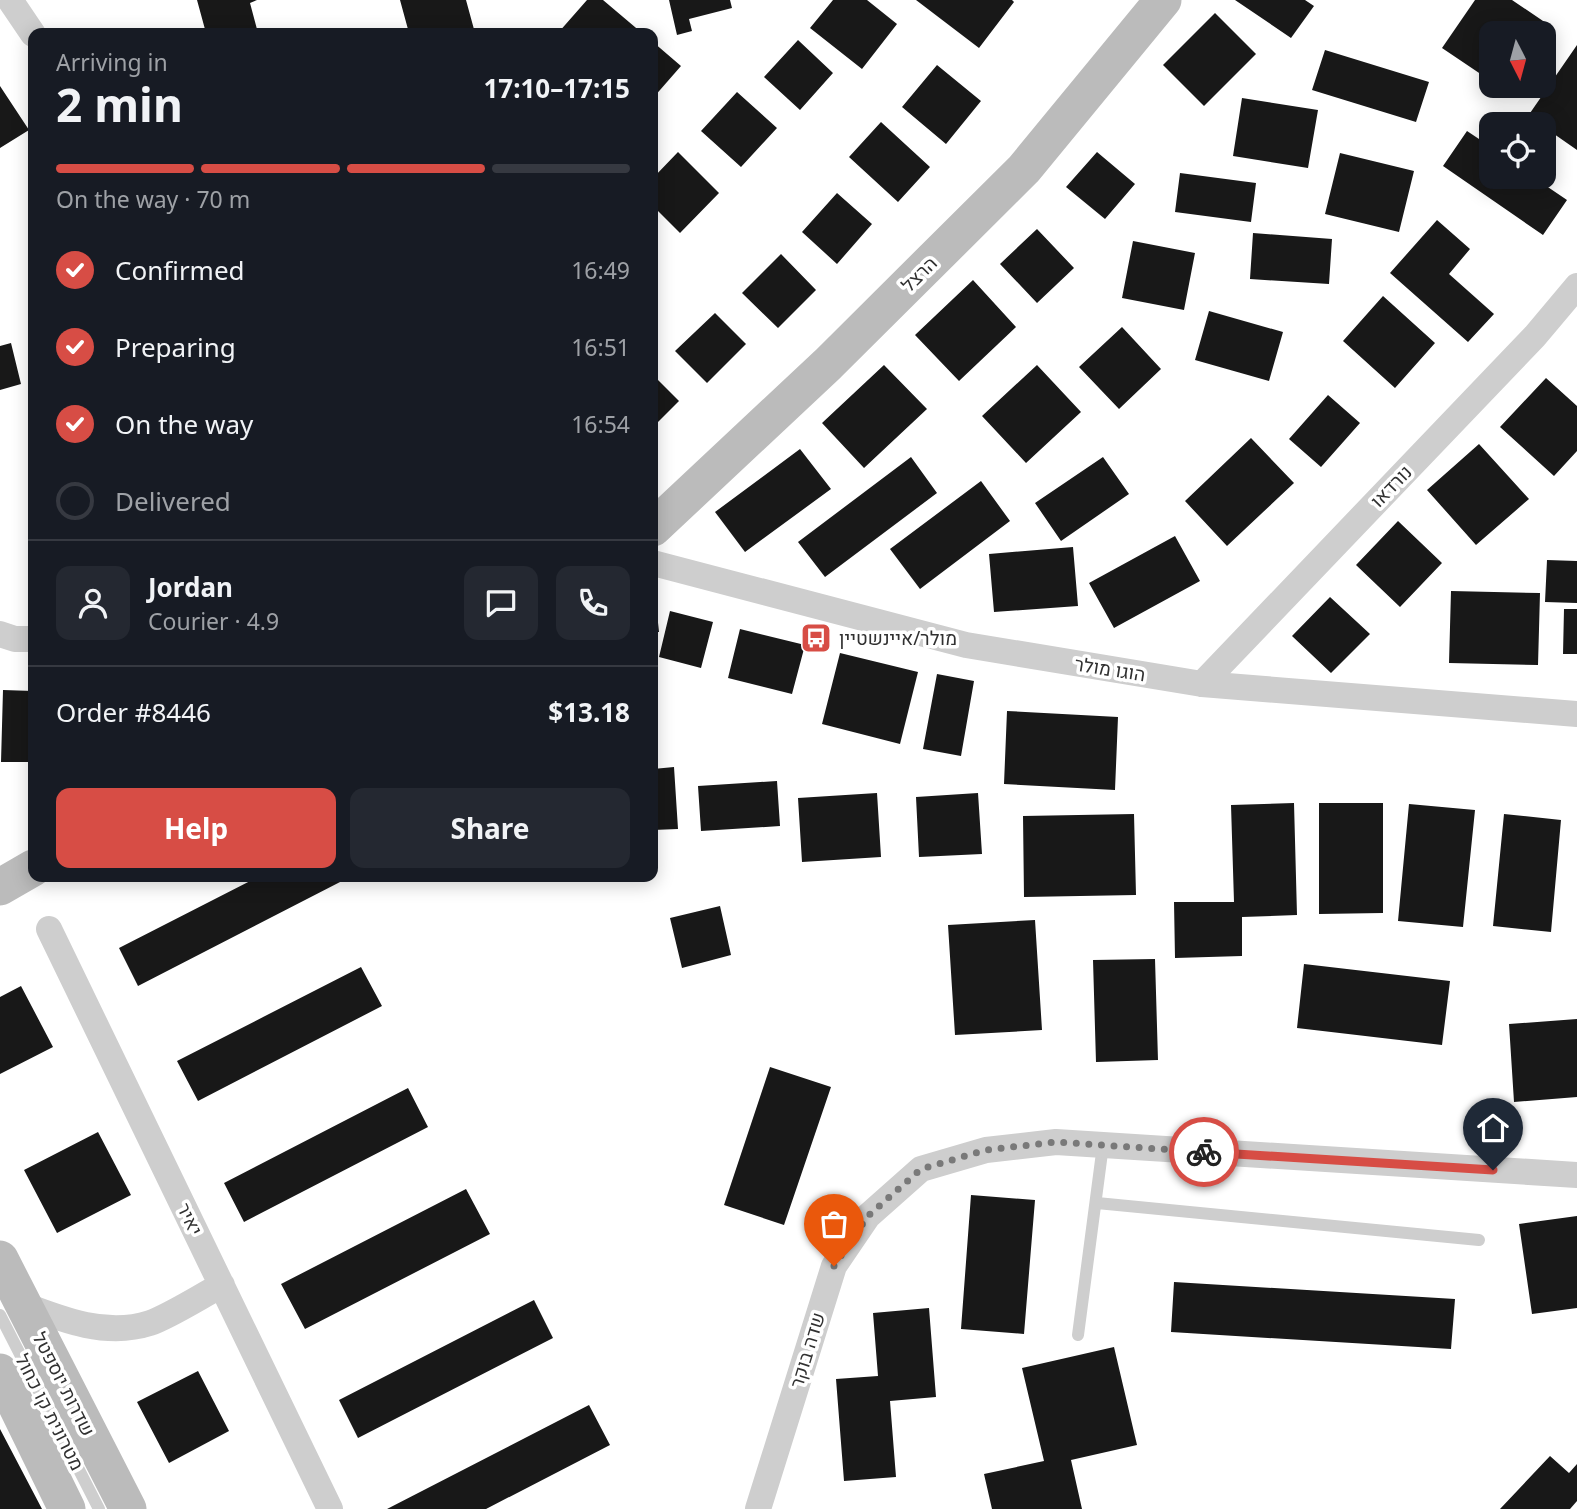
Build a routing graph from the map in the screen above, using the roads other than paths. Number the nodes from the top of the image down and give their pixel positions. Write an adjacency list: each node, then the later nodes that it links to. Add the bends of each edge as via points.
1 (10, 0): 3 (street)
2 (1163, 0): 5 (street, הרצל, via 1024,169 828,364)
3 (29, 28)
4 (1577, 286): 9 (street, נורדאו)
5 (658, 523)
6 (658, 564): 9 (street, הוגו מולר, via 966,645)
7 (0, 634): 8 (street)
8 (28, 639)
9 (1202, 684): 10 (street, הוגו מולר)
10 (1577, 714)
11 (28, 871): 12 (street)
12 (0, 887)
13 (49, 929): 19 (street, יאיר)
14 (1103, 1145): 15 (street, שדה בוקר); 16 (lane); 27 (street, שדה בוקר, via 1056,1142 986,1150 921,1169 868,1216 834,1266)
15 (1577, 1175)
16 (1097, 1203): 17 (lane); 21 (lane)
17 (1479, 1240)
18 (0, 1259): 20 (street, שדרות יוספטל)
19 (222, 1285): 20 (street, via 150,1323 111,1329); 26 (street, יאיר)
20 (12, 1310): 24 (lane, מטרונית קו כחול); 25 (street, שדרות יוספטל)
21 (1077, 1335)
22 (0, 1372): 23 (street)
23 (67, 1509)
24 (99, 1509)
25 (128, 1509)
26 (330, 1509)
27 (758, 1509)

